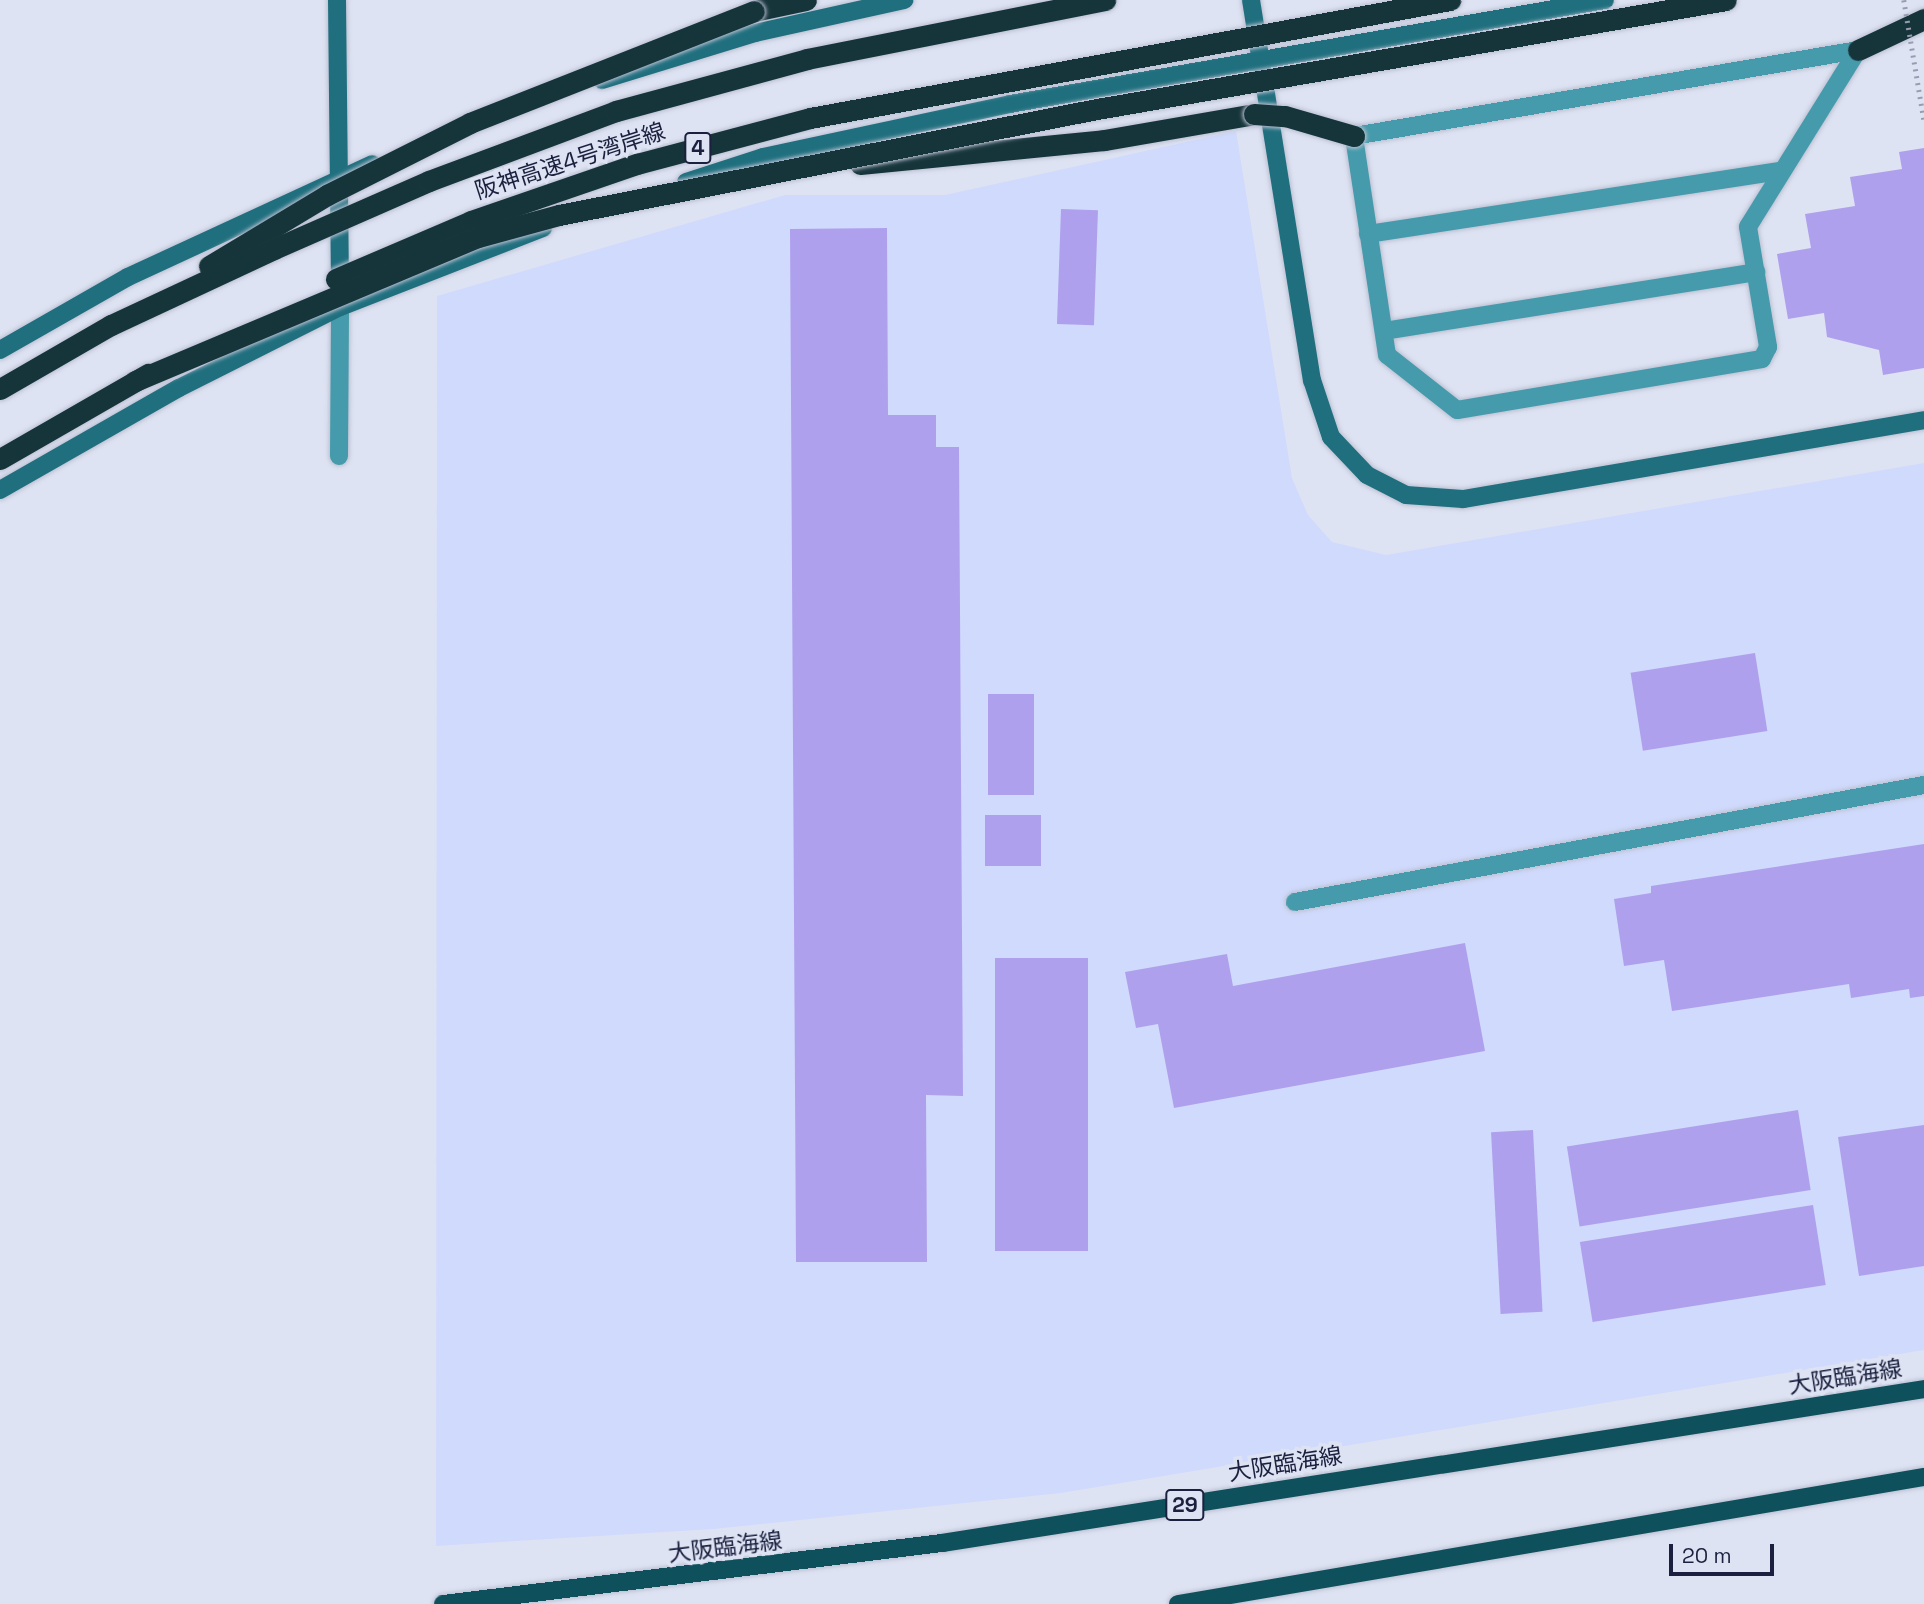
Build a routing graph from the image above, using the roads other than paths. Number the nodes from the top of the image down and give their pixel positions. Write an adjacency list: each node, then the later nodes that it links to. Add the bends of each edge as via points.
1 (337, 0): 17 (street)
2 (790, 0): 10 (highway)
3 (806, 0): 10 (highway)
4 (904, 0): 17 (street, via 716,45)
5 (1105, 0): 21 (highway, 阪神高速4号湾岸線, bridge, via 807,59 616,111 429,181)
6 (1251, 0): 13 (street)
7 (1450, 0): 24 (highway, 阪神高速4号湾岸線 / 4, bridge, via 970,84 637,164 471,221 307,291)
8 (1605, 0): 13 (street)
9 (1726, 0): 15 (highway, bridge, via 1097,109)
10 (754, 11): 21 (highway, bridge, via 470,123 327,195)
11 (1924, 19): 12 (highway)
12 (1858, 50): 14 (street); 16 (street)
13 (1262, 58): 20 (street, via 763,157 554,223); 26 (street, via 1312,380 1331,437 1367,475 1406,495 1463,499)
14 (1354, 136): 15 (highway, bridge, via 1285,116 1254,114 1104,140); 18 (street)
15 (798, 170): 24 (highway, bridge, via 635,198 478,237)
16 (1782, 170): 18 (street); 19 (street, via 1748,227)
17 (335, 177): 20 (street); 23 (street, via 128,277)
18 (1368, 234): 22 (street)
19 (1756, 272): 22 (street); 22 (street, via 1768,347 1762,359 1470,408 1457,410 1387,355)
20 (340, 307): 27 (street); 29 (street, via 179,388)
21 (111, 325): 25 (highway, 阪神高速4号湾岸線, bridge)
22 (1384, 331)
23 (0, 350)
24 (135, 381): 28 (highway, 阪神高速4号湾岸線 / 4, bridge)
25 (0, 390)
26 (1924, 420)
27 (339, 456)
28 (0, 459)
29 (0, 490)
30 (1924, 785): 31 (street)
31 (1295, 902)
32 (1924, 1389): 34 (main road, 大阪臨海線 / 29, via 942,1543)
33 (1924, 1477): 35 (main road)
34 (443, 1604)
35 (1178, 1604)

